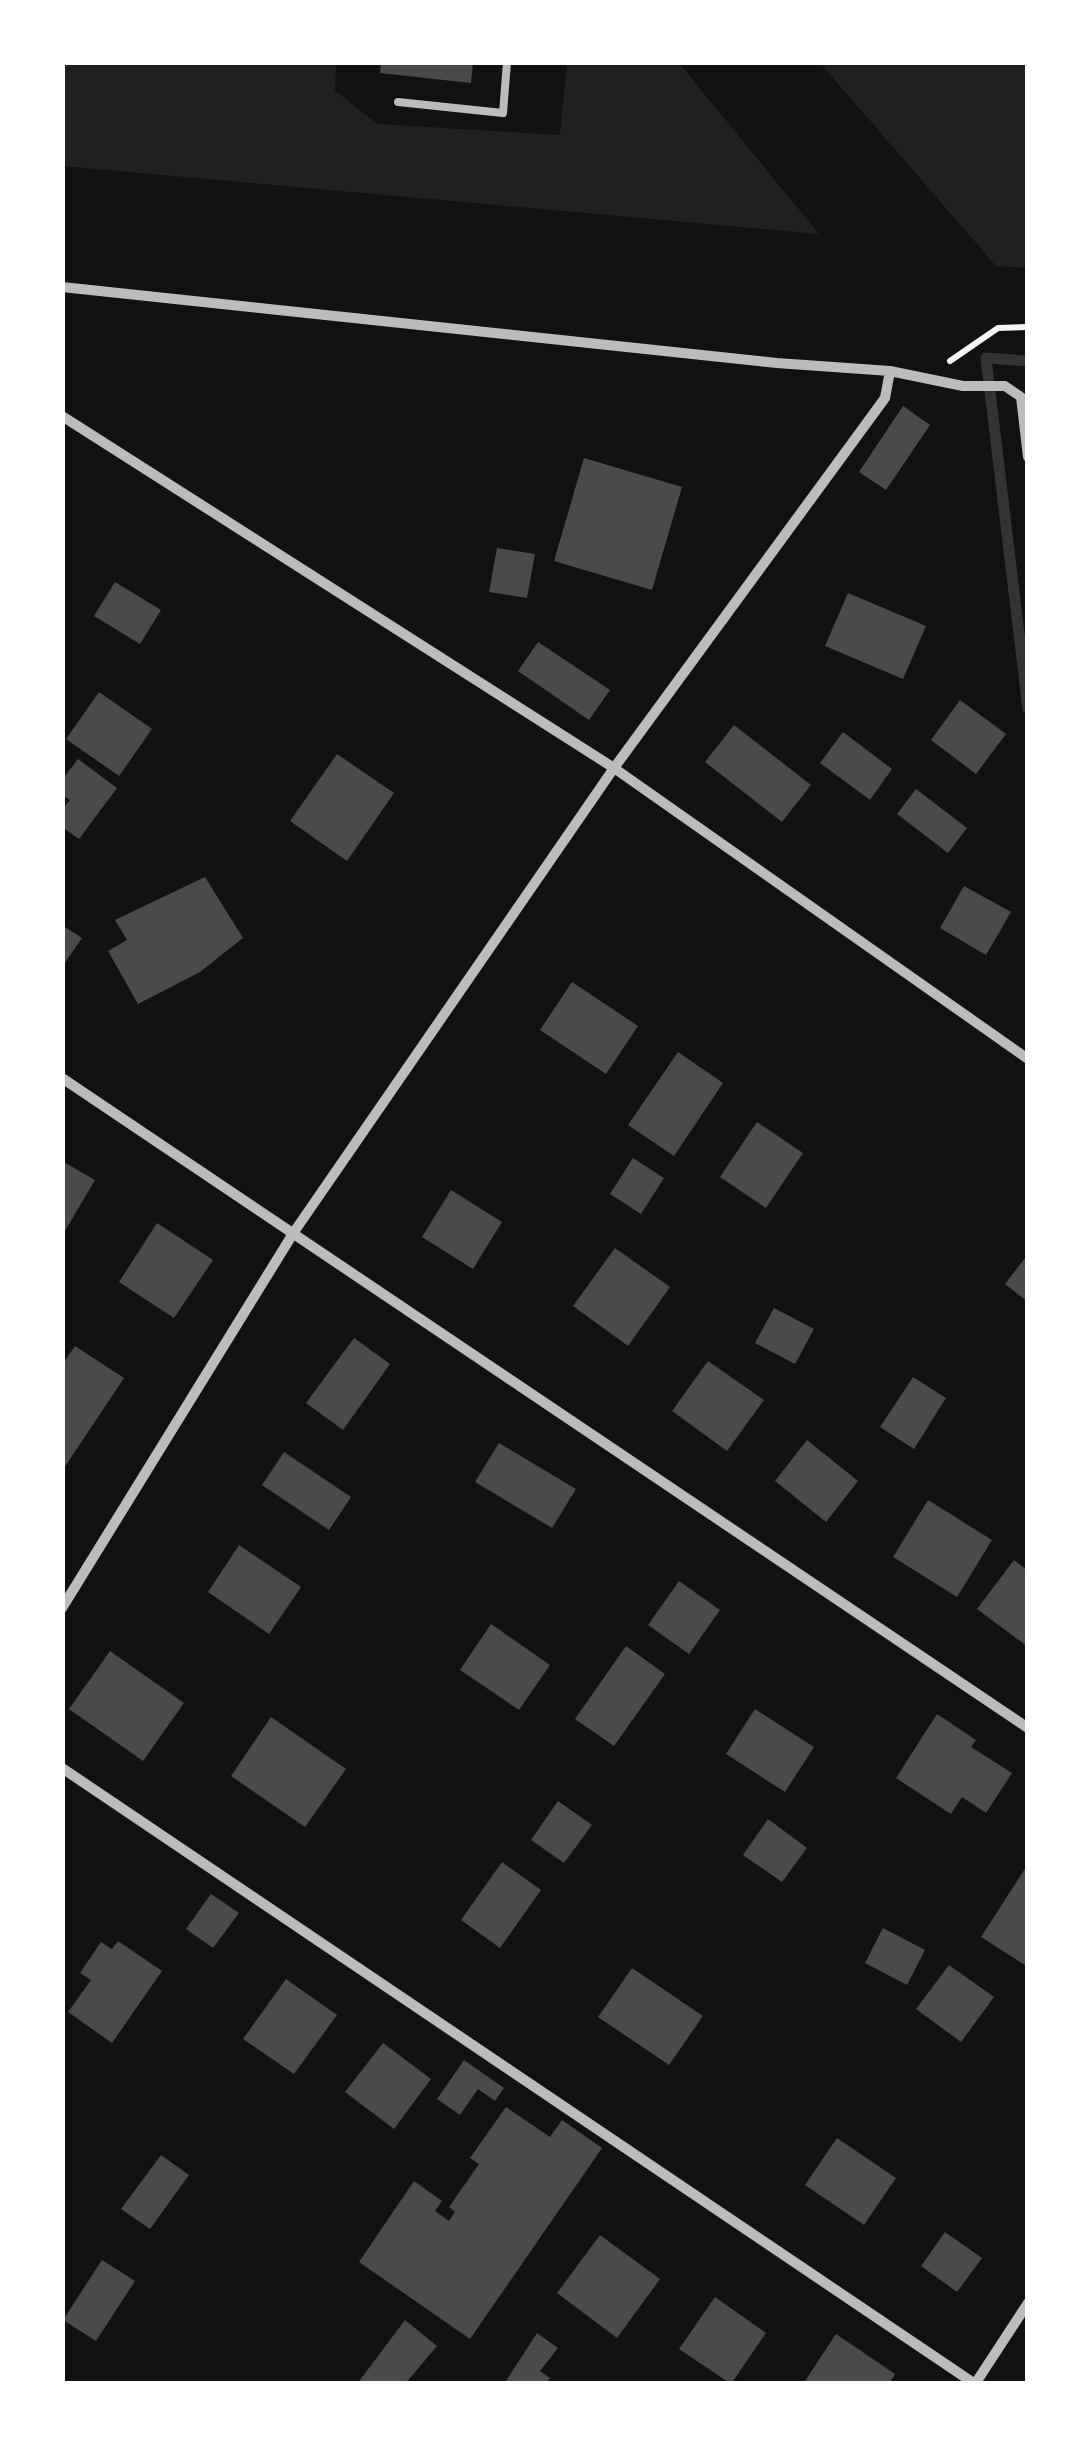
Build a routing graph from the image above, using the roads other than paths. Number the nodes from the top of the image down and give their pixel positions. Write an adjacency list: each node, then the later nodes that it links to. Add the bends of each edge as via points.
1 (507, 62): 2 (lane, via 503,113)
2 (398, 102)
3 (62, 287): 4 (street)
4 (890, 370): 5 (street, via 963,386 1005,386); 8 (street, via 884,398)
5 (1024, 400): 7 (street)
6 (62, 416): 8 (street)
7 (1028, 457)
8 (614, 768): 9 (street); 11 (street)
9 (1028, 1059)
10 (62, 1078): 11 (street)
11 (294, 1232): 12 (street); 13 (street)
12 (62, 1608)
13 (1028, 1728)
14 (62, 1768): 16 (street)
15 (1028, 2303): 16 (street)
16 (975, 2384)

